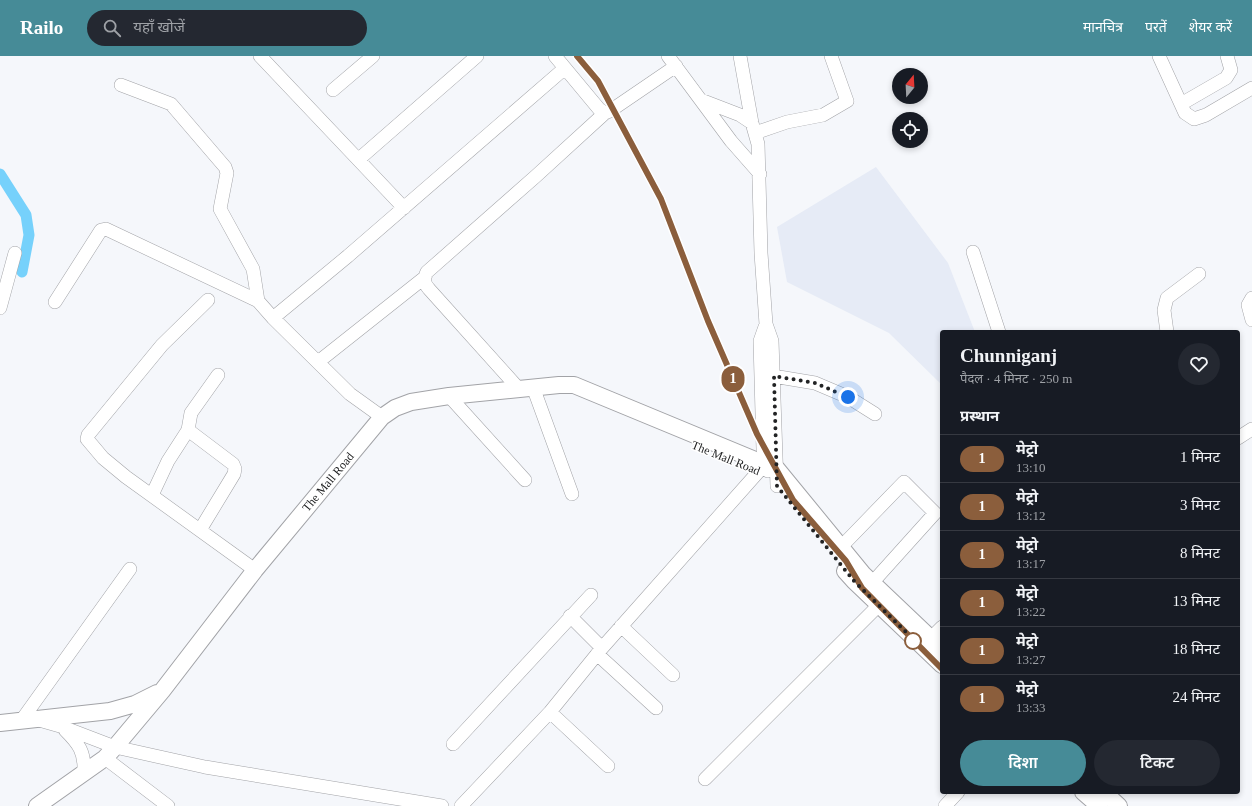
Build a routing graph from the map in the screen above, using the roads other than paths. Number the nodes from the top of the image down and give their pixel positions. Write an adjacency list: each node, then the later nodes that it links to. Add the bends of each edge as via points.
1 (374, 56): 13 (street)
2 (477, 56): 18 (street)
3 (555, 56): 10 (street)
4 (740, 56): 17 (street)
5 (831, 56): 17 (street, via 847,101 823,115)
6 (1159, 56): 15 (street)
7 (1228, 56): 15 (street, via 1231,70 1226,78)
8 (264, 58): 18 (street)
9 (672, 61): 14 (street); 16 (street, via 610,111)
10 (565, 68): 16 (street, via 599,109); 20 (street)
11 (121, 85): 27 (street, via 170,104 225,167 227,173 220,209 253,268)
12 (1252, 88): 15 (street, via 1206,115 1194,119 1186,113)
13 (333, 90)
14 (701, 100): 17 (street, via 740,115); 19 (street, via 731,141)
15 (1181, 104)
16 (605, 112): 24 (street, via 427,272)
17 (753, 128): 19 (street, via 758,144)
18 (359, 159): 20 (street)
19 (760, 174): 32 (street, via 761,253)
20 (404, 208): 30 (street)
21 (973, 252): 33 (street)
22 (15, 253): 29 (street)
23 (1199, 274): 34 (street, via 1167,298 1164,310)
24 (424, 278): 35 (street); 38 (street, via 429,289)
25 (1252, 298): 31 (street, via 1248,305)
26 (208, 300): 48 (street, via 162,345 88,435 90,444 103,458)
27 (258, 301): 28 (street, via 106,229 101,230); 30 (street)
28 (54, 302)
29 (0, 308)
30 (272, 318): 35 (street)
31 (1252, 320)
32 (766, 324): 37 (street, via 772,341); 45 (street, via 760,341 763,449)
33 (998, 330)
34 (1168, 330)
35 (318, 362): 41 (street, via 350,394)
36 (218, 375): 43 (street, via 191,413)
37 (774, 376): 40 (street, via 815,383 848,397); 45 (street)
38 (526, 388): 39 (main road, The Mall Road); 45 (main road, The Mall Road, via 574,385); 47 (street)
39 (450, 396): 41 (main road, The Mall Road, via 411,402 395,408); 46 (street)
40 (875, 414)
41 (382, 417): 52 (main road, The Mall Road)
42 (1252, 428): 44 (street)
43 (188, 430): 48 (street, via 168,461); 49 (street, via 233,464 235,469)
44 (1240, 437)
45 (770, 473): 50 (main road, The Mall Road); 55 (main road, The Mall Road, via 854,581); 57 (street)
46 (525, 480)
47 (572, 494)
48 (152, 495): 49 (street)
49 (200, 530): 52 (street)
50 (841, 547): 53 (main road, The Mall Road); 53 (street, via 904,482 935,513)
51 (130, 569): 67 (street)
52 (256, 570): 64 (main road, The Mall Road)
53 (872, 583): 59 (main road, The Mall Road)
54 (591, 595): 56 (street)
55 (879, 605): 59 (main road, The Mall Road); 74 (street)
56 (570, 616): 61 (street); 70 (street)
57 (621, 626): 61 (street); 63 (street)
58 (940, 629): 59 (street)
59 (926, 643): 60 (main road, The Mall Road); 62 (main road, The Mall Road)
60 (940, 648)
61 (599, 651): 65 (street); 66 (street)
62 (940, 662)
63 (673, 675)
64 (162, 691): 67 (main road, via 135,704 110,710); 71 (main road, The Mall Road)
65 (656, 708)
66 (550, 712): 72 (street); 81 (street)
67 (28, 720): 68 (main road); 69 (street)
68 (0, 723)
69 (60, 726): 71 (street); 73 (street, via 77,742 85,760)
70 (452, 744)
71 (110, 753): 73 (main road, The Mall Road); 79 (street); 80 (street)
72 (608, 766)
73 (84, 772): 78 (main road, The Mall Road)
74 (705, 779)
75 (956, 794): 82 (street)
76 (1085, 794): 83 (main road)
77 (1106, 794): 84 (main road)
78 (40, 805)
79 (168, 806)
80 (442, 806)
81 (461, 806)
82 (945, 806)
83 (1099, 806)
84 (1119, 806)

